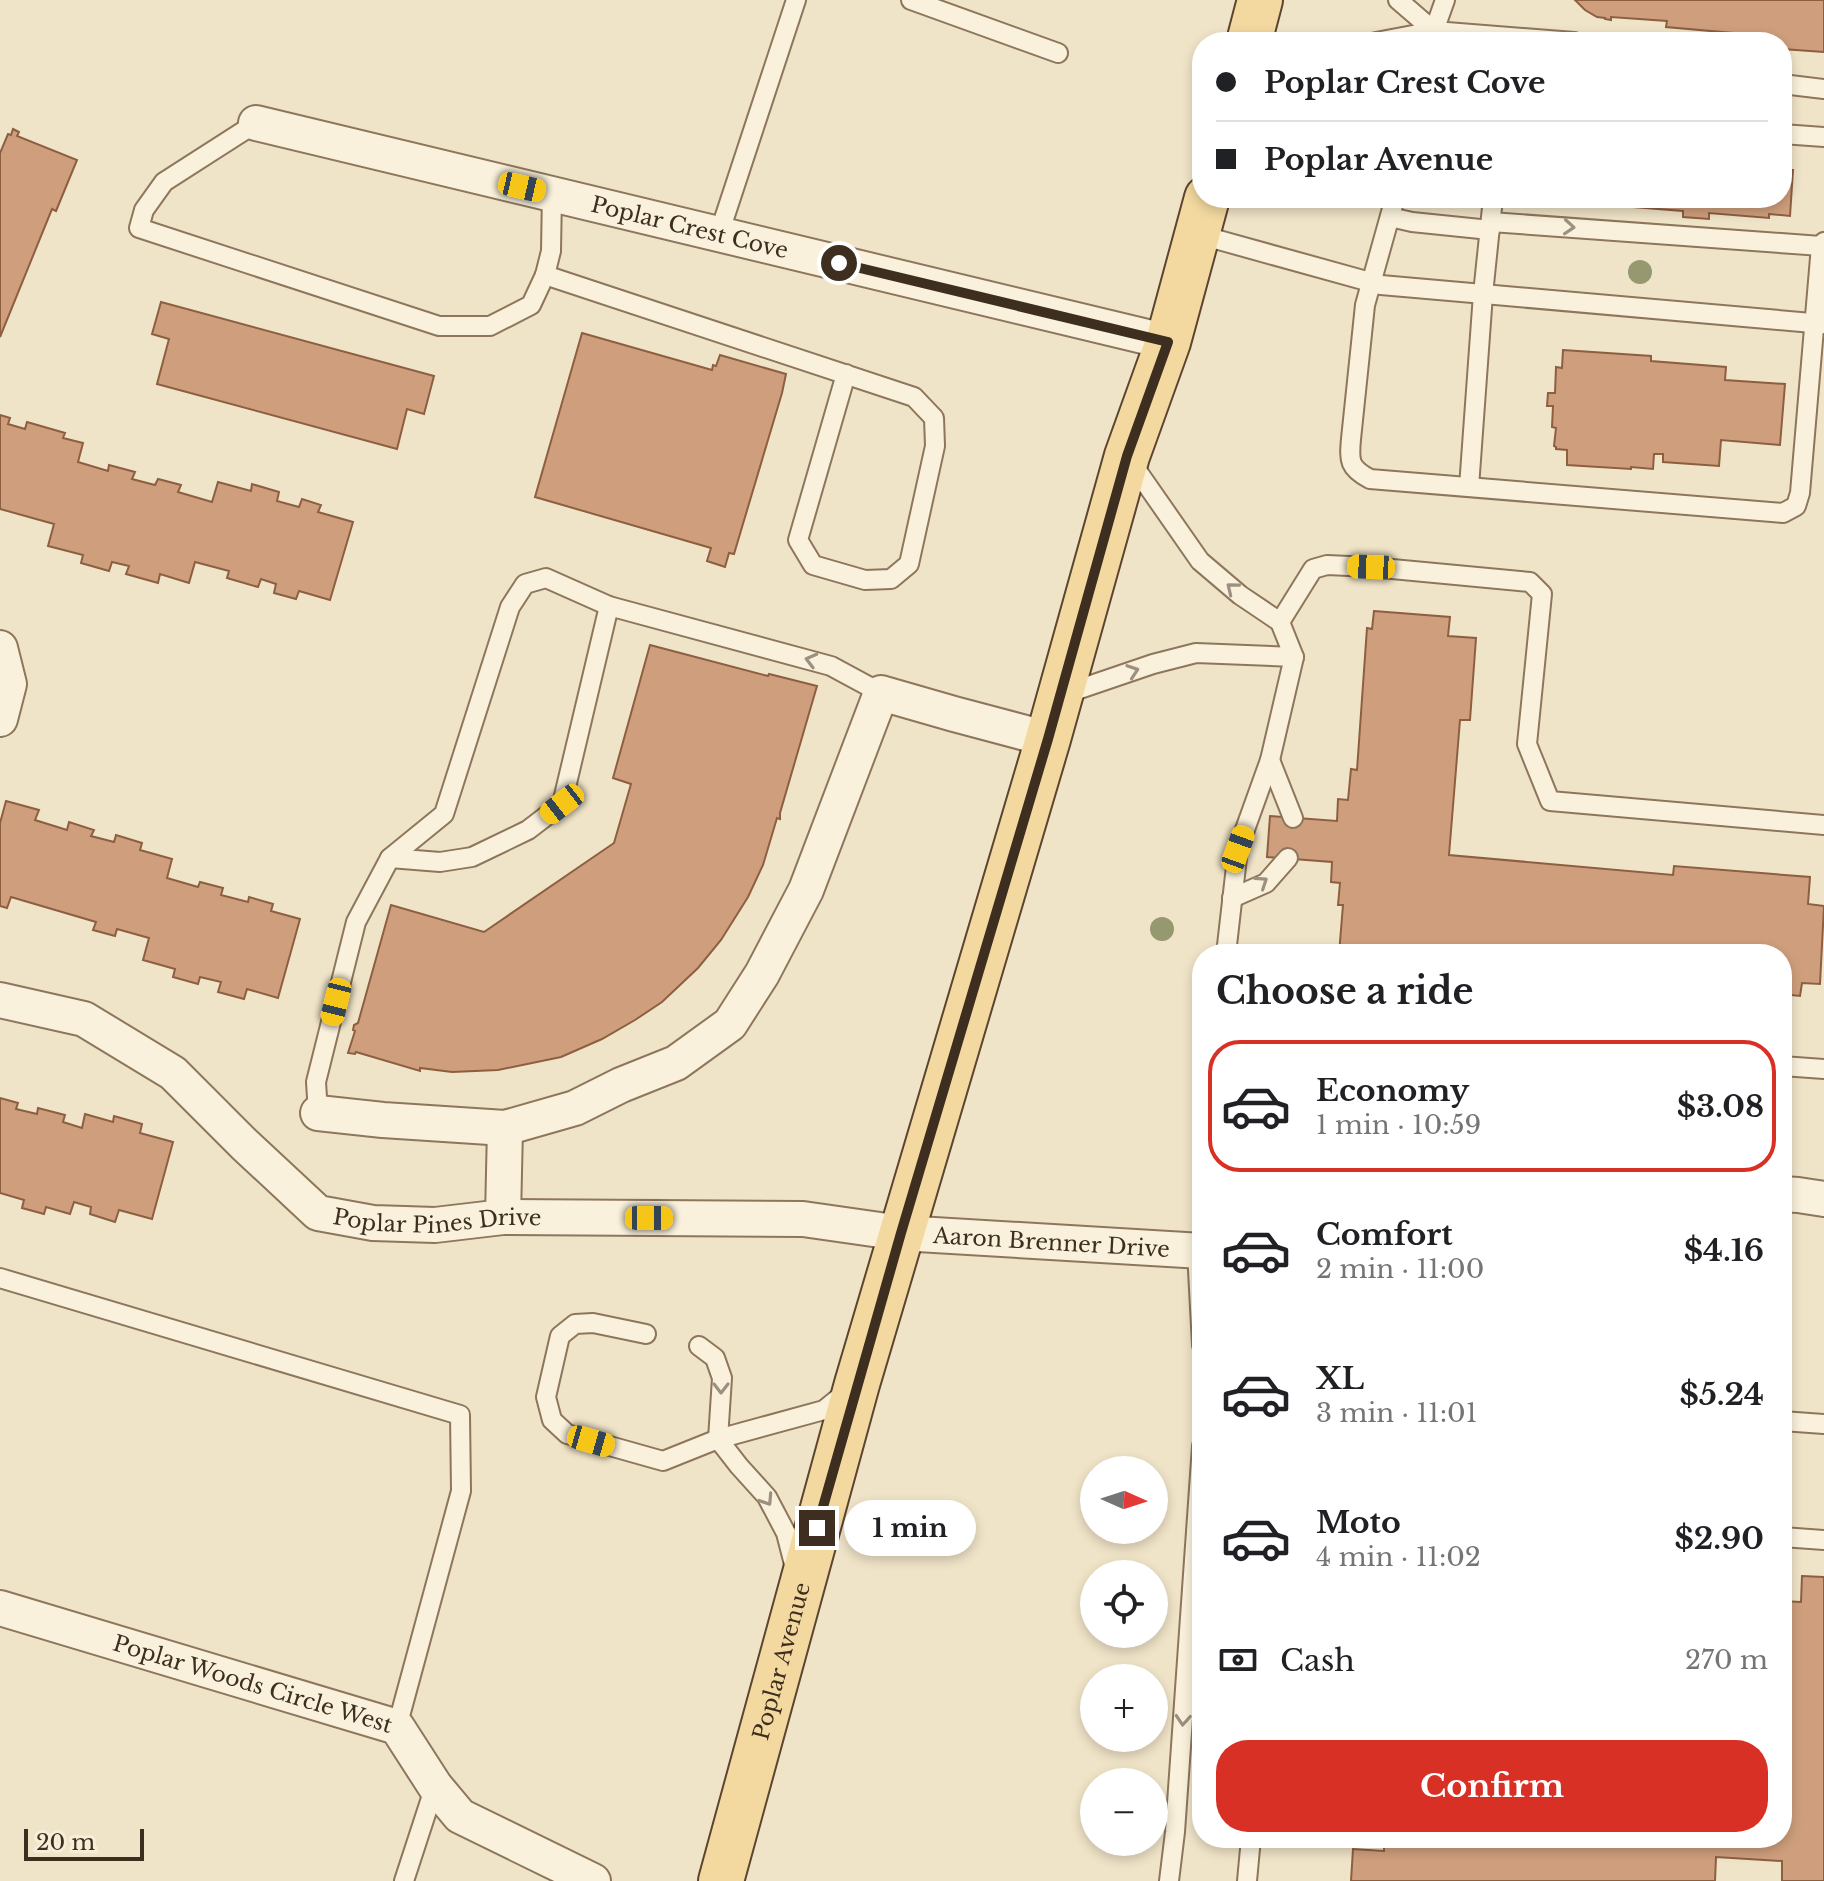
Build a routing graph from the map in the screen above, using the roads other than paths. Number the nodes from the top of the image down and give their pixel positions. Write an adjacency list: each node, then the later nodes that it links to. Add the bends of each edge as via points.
1 (796, 0): 22 (lane)
2 (911, 0): 10 (lane)
3 (1260, 0): 7 (main road)
4 (1398, 0): 6 (lane)
5 (1445, 0): 6 (lane)
6 (1434, 31): 8 (lane); 9 (lane)
7 (1252, 32)
8 (1429, 32)
9 (1447, 32)
10 (1058, 53)
11 (1792, 85): 12 (lane)
12 (1824, 89)
13 (256, 123): 16 (street, Poplar Crest Cove); 24 (lane, via 164,182 144,210 139,228 439,326 490,326 531,305)
14 (1792, 135): 15 (lane)
15 (1824, 137)
16 (552, 194): 22 (street, Poplar Crest Cove); 24 (lane)
17 (1392, 208): 20 (lane)
18 (1492, 208): 21 (lane)
19 (1202, 216): 25 (lane); 28 (main road, Poplar Avenue)
20 (1390, 217): 21 (lane); 25 (lane)
21 (1490, 226): 23 (lane, one-way to 23); 26 (lane)
22 (719, 234): 28 (street, Poplar Crest Cove)
23 (1823, 244): 27 (lane)
24 (545, 275): 29 (lane)
25 (1370, 282): 26 (lane); 31 (lane, via 1350,459 1357,472 1370,479)
26 (1483, 294): 27 (lane); 31 (lane)
27 (1819, 323): 31 (lane, via 1800,493 1796,506 1783,513)
28 (1168, 342): 30 (main road, Poplar Avenue)
29 (846, 374): 29 (lane, via 914,397 934,418 935,446 909,564 891,579 865,580 813,565 798,540)
30 (1127, 456): 33 (lane, one-way to 30, via 1200,561); 37 (main road, Poplar Avenue)
31 (1469, 487)
32 (609, 606): 36 (lane, one-way to 32, via 831,666); 43 (lane, via 562,804 528,830 472,857 440,862); 43 (lane, via 546,578 525,584 510,607 444,814)
33 (1280, 622): 35 (lane); 42 (lane, via 1313,569 1327,565 1530,582 1542,594 1527,744 1550,801)
34 (0, 648): 38 (street, via 9,684)
35 (1294, 657): 37 (lane, one-way to 35, via 1196,653); 40 (lane)
36 (881, 693): 39 (street); 51 (street, via 806,890 730,1024 676,1063 575,1108)
37 (1060, 696): 39 (main road, Poplar Avenue)
38 (0, 719)
39 (1048, 739): 55 (main road, Poplar Avenue)
40 (1270, 760): 41 (lane); 45 (lane, via 1238,849)
41 (1293, 818)
42 (1824, 825)
43 (390, 858): 50 (lane, via 356,922 316,1082)
44 (1288, 858): 45 (lane, one-way to 44, via 1266,883)
45 (1232, 898): 46 (lane)
46 (1227, 944)
47 (0, 1000): 54 (street, Poplar Pines Drive, via 84,1019 173,1073 318,1213 373,1223 435,1225)
48 (1792, 1067): 49 (lane)
49 (1824, 1069)
50 (318, 1113): 51 (street)
51 (505, 1128): 54 (street)
52 (1792, 1195): 53 (street)
53 (1824, 1199)
54 (503, 1217): 55 (street, Poplar Pines Drive, via 803,1219)
55 (901, 1233): 56 (street, Aaron Brenner Drive); 60 (main road, Poplar Avenue)
56 (1192, 1251)
57 (0, 1278): 69 (lane, via 460,1415 461,1491)
58 (646, 1334): 63 (lane, via 593,1323 575,1324 560,1336 546,1397 552,1420 567,1434 663,1461)
59 (699, 1346): 63 (lane, one-way to 63, via 715,1358 722,1378)
60 (857, 1384): 63 (lane, via 824,1410); 66 (main road, Poplar Avenue)
61 (1792, 1422): 62 (lane)
62 (1824, 1424)
63 (718, 1439): 66 (lane, one-way to 66, via 767,1497 786,1533)
64 (1792, 1538): 65 (lane)
65 (1824, 1540)
66 (800, 1586): 74 (main road, Poplar Avenue)
67 (1192, 1589): 75 (lane, one-way to 75)
68 (0, 1608): 69 (street, Poplar Woods Circle West)
69 (397, 1727): 70 (street, Poplar Woods Circle West)
70 (435, 1786): 72 (lane); 73 (street, Poplar Woods Circle West, via 460,1816)
71 (1250, 1848): 76 (lane)
72 (404, 1881)
73 (593, 1881)
74 (721, 1881)
75 (1169, 1881)
76 (1247, 1881)

